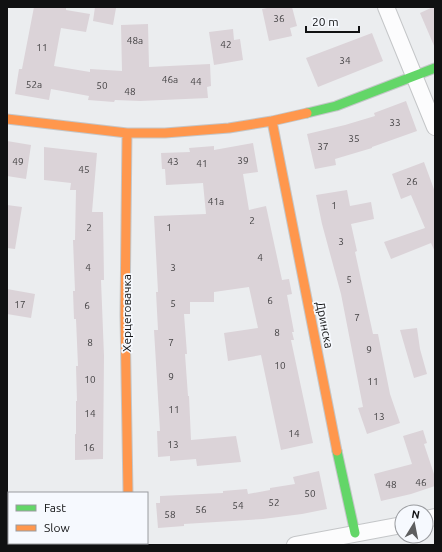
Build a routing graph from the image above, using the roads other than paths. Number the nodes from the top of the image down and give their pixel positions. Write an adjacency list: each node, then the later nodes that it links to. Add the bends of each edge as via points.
1 (386, 7): 3 (street)
2 (435, 68): 3 (street)
3 (414, 77): 5 (street, via 336,106); 6 (street)
4 (7, 119): 7 (street)
5 (272, 121): 7 (street, via 215,130); 10 (street, Дринска)
6 (435, 127)
7 (128, 133): 8 (street, Херцеговачка, via 125,315)
8 (128, 492)
9 (394, 526): 10 (street)
10 (355, 533): 11 (street)
11 (295, 545)

